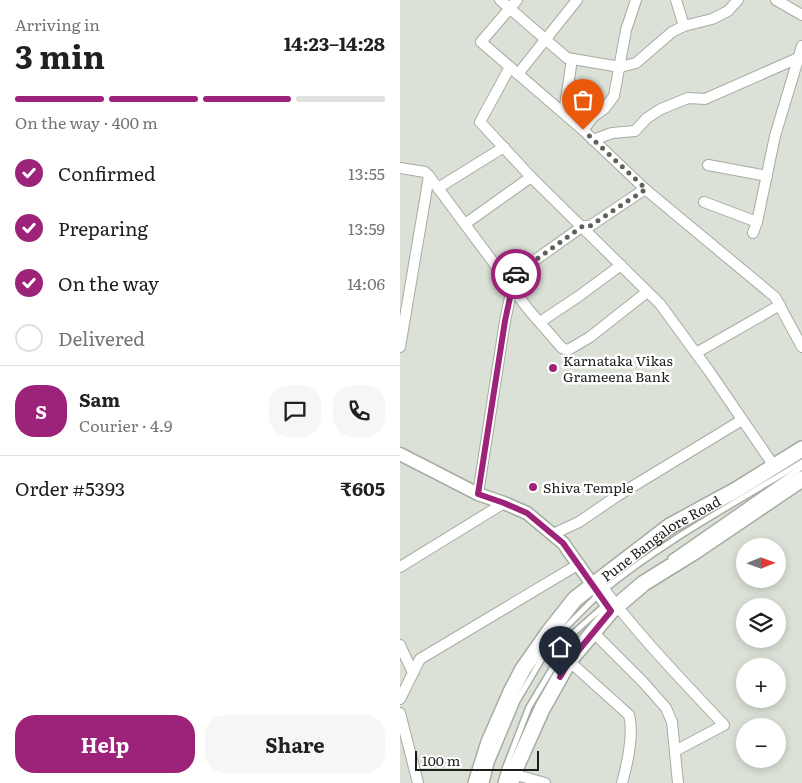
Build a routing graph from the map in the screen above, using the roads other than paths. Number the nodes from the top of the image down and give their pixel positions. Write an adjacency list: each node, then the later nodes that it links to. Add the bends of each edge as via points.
1 (500, 0): 7 (street)
2 (577, 0): 10 (street)
3 (636, 0): 14 (street, via 626,30)
4 (676, 0): 9 (street)
5 (738, 0): 9 (street, via 728,11)
6 (776, 0): 8 (street)
7 (513, 4): 10 (street); 15 (street, via 481,42)
8 (802, 15)
9 (684, 26): 14 (street, via 672,32 636,63)
10 (546, 39): 13 (street); 15 (street)
11 (802, 46): 12 (street)
12 (798, 58): 18 (street, via 705,99 688,98 661,109 635,131 612,133); 23 (street)
13 (572, 59): 14 (street); 16 (street)
14 (620, 67): 17 (street, via 614,96)
15 (514, 70): 16 (street); 19 (street, via 480,122)
16 (564, 113): 17 (street)
17 (583, 130): 18 (street)
18 (593, 140): 26 (street)
19 (504, 147): 24 (street); 25 (street)
20 (708, 165): 23 (street)
21 (400, 168): 22 (street, via 425,172)
22 (429, 176): 25 (street); 38 (street)
23 (767, 176): 28 (street)
24 (531, 177): 29 (street); 30 (street)
25 (438, 188): 29 (street)
26 (646, 189): 30 (street, via 590,226); 35 (street, via 775,297)
27 (704, 202): 28 (street)
28 (757, 222): 31 (street)
29 (465, 224): 33 (street)
30 (583, 226): 32 (street); 33 (street)
31 (753, 233)
32 (621, 265): 34 (street); 36 (street)
33 (510, 284): 36 (street); 47 (street)
34 (647, 292): 36 (street, via 590,337 568,350 562,348); 39 (street, via 660,304)
35 (780, 305): 37 (street); 39 (street)
36 (540, 322)
37 (802, 347)
38 (400, 348)
39 (696, 353): 40 (street)
40 (742, 420): 44 (street); 49 (street, via 579,522)
41 (802, 449): 44 (main road, Pune Bangalore Road)
42 (400, 454): 47 (street)
43 (802, 462): 55 (lane, via 667,545)
44 (774, 466): 55 (main road, Pune Bangalore Road, via 670,526)
45 (802, 467): 50 (lane)
46 (802, 479): 55 (main road, Pune Bangalore Road, via 644,583)
47 (478, 494): 48 (street)
48 (504, 503): 49 (street, via 527,513); 53 (street)
49 (553, 534): 51 (street)
50 (668, 560)
51 (579, 564): 55 (street); 59 (street, via 420,658)
52 (660, 566): 54 (lane)
53 (400, 567)
54 (628, 588)
55 (607, 596): 56 (main road, Pune Bangalore Road); 62 (street, via 724,725); 65 (main road, Pune Bangalore Road, via 575,599 549,632 511,692 489,742); 66 (lane, via 553,640 517,701); 67 (lane, via 569,637 529,707)
56 (593, 632): 58 (main road, Pune Bangalore Road); 62 (street, via 666,708 672,722)
57 (400, 647): 59 (street)
58 (569, 662): 63 (main road, Pune Bangalore Road, via 542,708); 69 (street, via 629,715 628,753)
59 (412, 673): 60 (street)
60 (400, 698)
61 (400, 713): 64 (street)
62 (675, 750): 70 (street)
63 (512, 778): 68 (street)
64 (418, 783)
65 (476, 783)
66 (486, 783)
67 (501, 783)
68 (545, 783)
69 (622, 783)
70 (678, 783)

